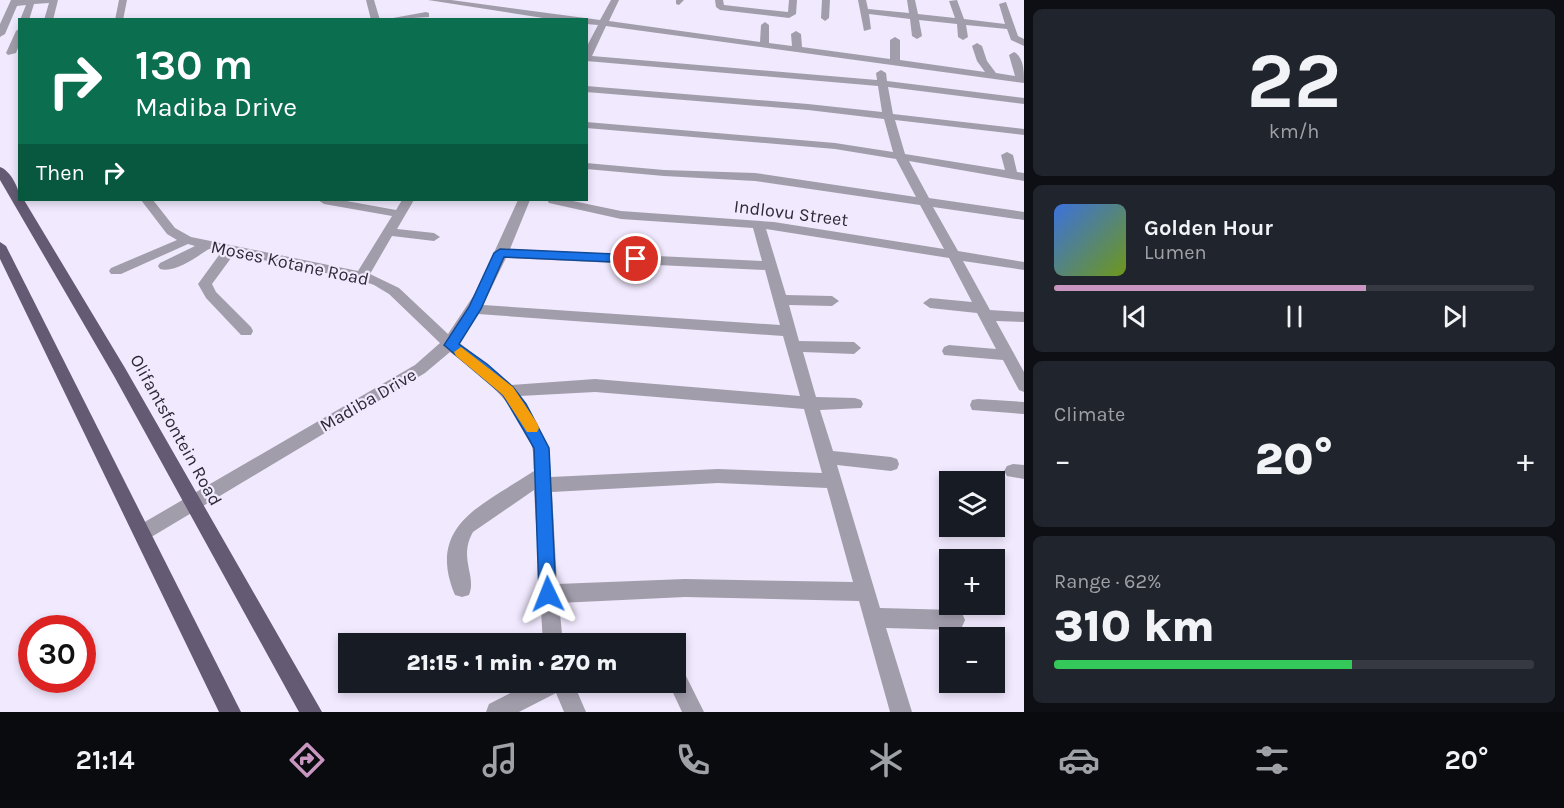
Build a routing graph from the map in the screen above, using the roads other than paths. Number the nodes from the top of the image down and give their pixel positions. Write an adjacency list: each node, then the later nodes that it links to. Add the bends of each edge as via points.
1 (54, 0): 12 (street); 24 (street)
2 (123, 0): 25 (street)
3 (370, 0): 26 (street)
4 (432, 0): 19 (street)
5 (615, 0): 31 (street)
6 (719, 0): 17 (street, via 720,7)
7 (755, 0): 17 (street)
8 (793, 0): 17 (street, via 789,15)
9 (826, 0): 28 (street)
10 (862, 0): 18 (street)
11 (911, 0): 21 (street)
12 (31, 1): 14 (street); 23 (street)
13 (953, 1): 30 (street)
14 (14, 2): 36 (street)
15 (537, 3): 19 (street)
16 (1003, 4): 32 (street)
17 (753, 11)
18 (863, 11): 21 (street); 34 (street)
19 (533, 13): 22 (street)
20 (426, 15): 27 (street)
21 (915, 16): 30 (street); 38 (street)
22 (547, 17)
23 (25, 18)
24 (49, 18)
25 (119, 18)
26 (375, 18)
27 (402, 18)
28 (825, 18)
29 (588, 21): 31 (street)
30 (961, 22): 32 (street); 39 (street)
31 (604, 23): 42 (street); 47 (street)
32 (1010, 24): 35 (street); 41 (street, via 1016,40)
33 (765, 25): 42 (street)
34 (867, 29)
35 (1024, 30)
36 (0, 34)
37 (796, 34): 44 (street)
38 (917, 36)
39 (963, 37)
40 (895, 40): 51 (street)
41 (1024, 43)
42 (765, 45): 44 (street)
43 (977, 46): 52 (street, via 981,61)
44 (797, 49): 50 (street)
45 (15, 52): 46 (street)
46 (0, 54)
47 (588, 54)
48 (1014, 55): 53 (street)
49 (588, 56): 54 (street)
50 (879, 62): 51 (street); 54 (street)
51 (895, 64): 52 (street)
52 (993, 76): 53 (street)
53 (1022, 80)
54 (882, 83): 56 (street); 57 (street)
55 (588, 89): 57 (street)
56 (1024, 101)
57 (888, 116): 59 (street); 61 (street)
58 (588, 124): 61 (street, via 812,144)
59 (1024, 132)
60 (1007, 155): 64 (street)
61 (900, 156): 64 (street); 72 (street)
62 (588, 166): 72 (street, via 755,177)
63 (0, 170): 65 (main road, Olifantsfontein Road)
64 (1018, 176)
65 (18, 200)
66 (19, 201): 111 (main road, Olifantsfontein Road, via 96,328)
67 (148, 201): 78 (street, Moses Kotane Road, via 171,231)
68 (329, 201): 73 (street)
69 (407, 201): 73 (street)
70 (524, 201): 82 (street, Madiba Drive)
71 (558, 201): 75 (street, Indlovu Street, via 621,214)
72 (925, 201): 74 (street); 83 (street)
73 (399, 214): 76 (street)
74 (1024, 216)
75 (758, 225): 83 (street, Indlovu Street); 85 (street)
76 (388, 232): 77 (street); 88 (street)
77 (434, 237)
78 (186, 240): 79 (street, Moses Kotane Road); 87 (street)
79 (206, 245): 81 (street, Moses Kotane Road); 84 (street)
80 (0, 246): 112 (main road)
81 (230, 250): 88 (street, Moses Kotane Road); 95 (street, via 205,284)
82 (500, 253): 85 (street); 92 (street, Madiba Drive)
83 (953, 255): 86 (street, Indlovu Street); 93 (street)
84 (165, 266)
85 (771, 266): 89 (street)
86 (1024, 266)
87 (116, 272)
88 (362, 276): 97 (street, Moses Kotane Road, via 394,291)
89 (781, 300): 90 (street); 96 (street)
90 (832, 301)
91 (930, 303): 93 (street)
92 (474, 309): 96 (street); 97 (street, Madiba Drive)
93 (983, 311): 94 (street); 100 (street)
94 (1024, 317)
95 (246, 331)
96 (792, 339): 98 (street); 103 (street)
97 (451, 345): 102 (street, Moses Kotane Road); 111 (street, Madiba Drive, via 420,369)
98 (854, 348)
99 (949, 351): 100 (street)
100 (1015, 362): 101 (street)
101 (1024, 386)
102 (508, 391): 103 (street, via 572,385 703,392); 109 (street, Moses Kotane Road, via 541,448)
103 (811, 404): 104 (street); 107 (street)
104 (855, 404)
105 (978, 405): 106 (street)
106 (1024, 408)
107 (825, 457): 108 (street); 110 (street)
108 (891, 464)
109 (543, 480): 110 (street, via 718,476); 113 (street, via 497,504 462,532 455,559); 115 (street, Moses Kotane Road)
110 (832, 481): 114 (street)
111 (191, 502): 112 (street, Madiba Drive); 123 (main road, Olifantsfontein Road)
112 (142, 533): 122 (main road)
113 (462, 588)
114 (866, 592): 115 (street, via 685,588); 116 (street)
115 (548, 594): 118 (street, Moses Kotane Road)
116 (874, 618): 117 (street); 127 (street)
117 (955, 620)
118 (552, 633)
119 (534, 693): 124 (street)
120 (567, 693): 125 (street)
121 (684, 693): 126 (street)
122 (230, 712)
123 (311, 712)
124 (497, 712)
125 (575, 712)
126 (693, 712)
127 (901, 712)

